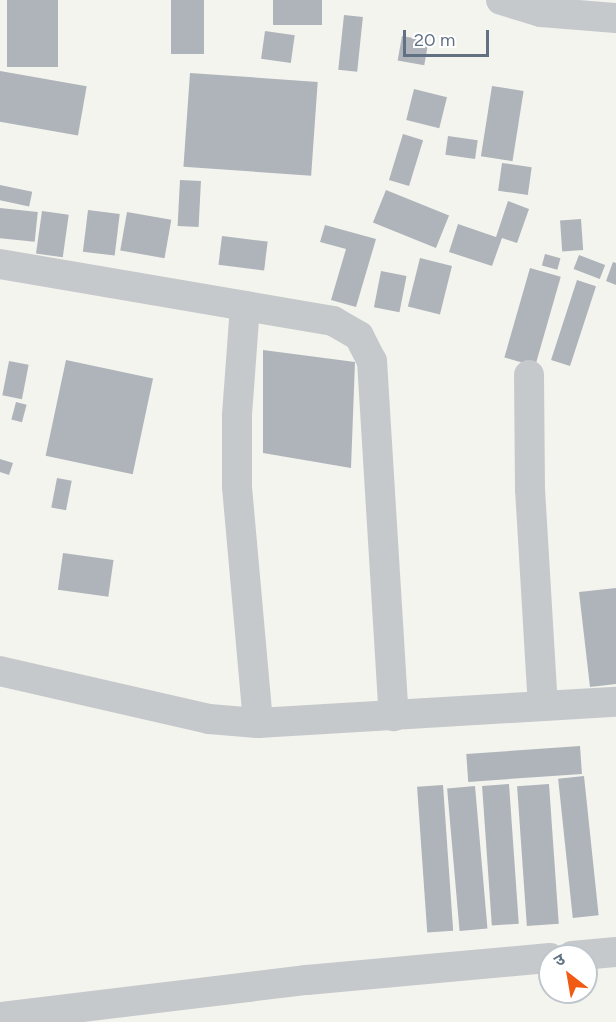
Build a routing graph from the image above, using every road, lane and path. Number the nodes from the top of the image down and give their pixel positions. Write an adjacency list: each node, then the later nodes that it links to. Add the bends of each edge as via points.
1 (501, 0): 2 (street, via 541,12)
2 (606, 11)
3 (0, 264): 4 (street)
4 (244, 306): 9 (street, via 333,321 359,336 372,361); 10 (street, via 237,487)
5 (529, 375): 8 (street, via 530,489)
6 (0, 671): 10 (street, via 209,719)
7 (616, 702): 8 (street)
8 (543, 706): 9 (street)
9 (394, 716): 10 (street)
10 (258, 723)
11 (616, 952): 12 (street)
12 (598, 954)
13 (538, 959): 14 (street, via 307,980)
14 (0, 1017)

